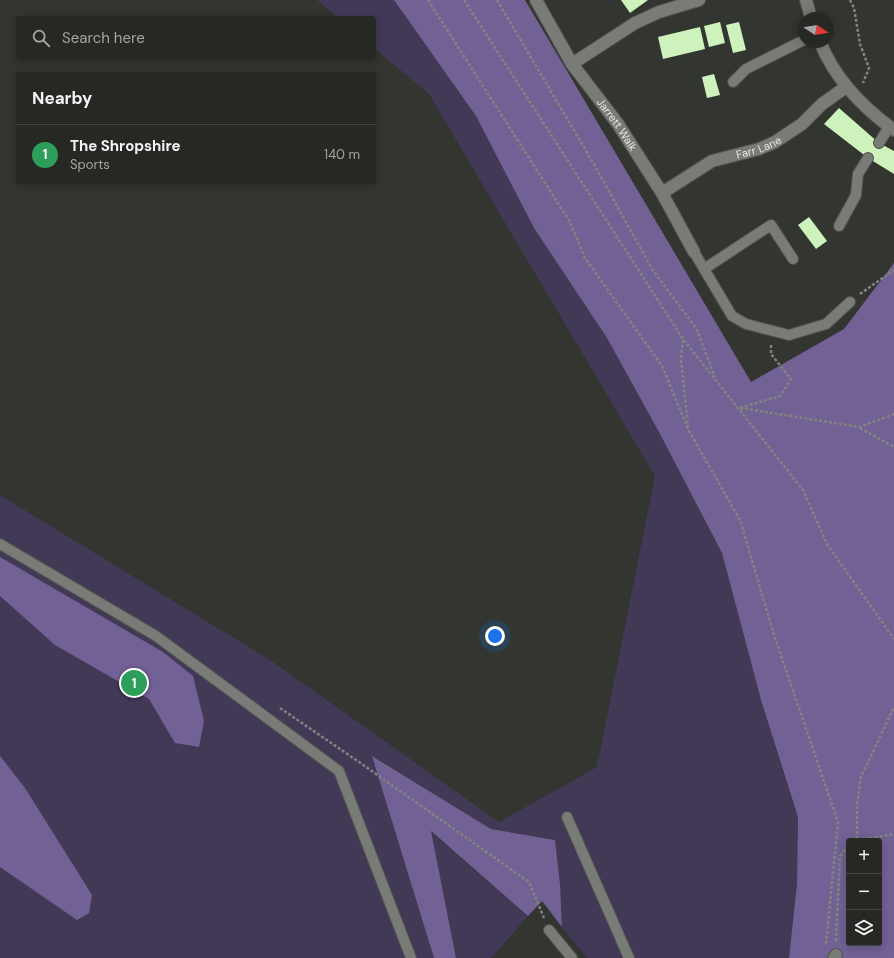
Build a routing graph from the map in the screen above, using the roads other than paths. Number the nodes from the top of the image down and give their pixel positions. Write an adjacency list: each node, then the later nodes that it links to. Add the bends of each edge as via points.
1 (536, 0): 8 (street, Jarrett Walk)
2 (699, 0): 4 (street)
3 (806, 0): 5 (street)
4 (673, 4): 8 (street, via 635,23)
5 (809, 12)
6 (798, 43): 9 (lane, via 746,69)
7 (823, 48): 10 (street)
8 (572, 64): 14 (street, Jarrett Walk, via 618,124)
9 (733, 82)
10 (849, 91): 11 (street); 14 (street, Farr Lane, via 822,104 802,124 776,142 712,162)
11 (892, 129): 12 (lane)
12 (879, 143)
13 (868, 158): 15 (lane, via 858,174 856,196)
14 (662, 193): 16 (street, Jarrett Walk)
15 (839, 226)
16 (694, 252): 18 (lane)
17 (793, 259): 18 (lane, via 771,225)
18 (704, 269): 19 (lane, via 732,316 770,332 790,336 826,324)
19 (850, 302)
20 (0, 544): 23 (lane, via 156,636 339,771)
21 (567, 816): 25 (lane)
22 (549, 930): 24 (lane)
23 (411, 958)
24 (572, 958)
25 (629, 958)

